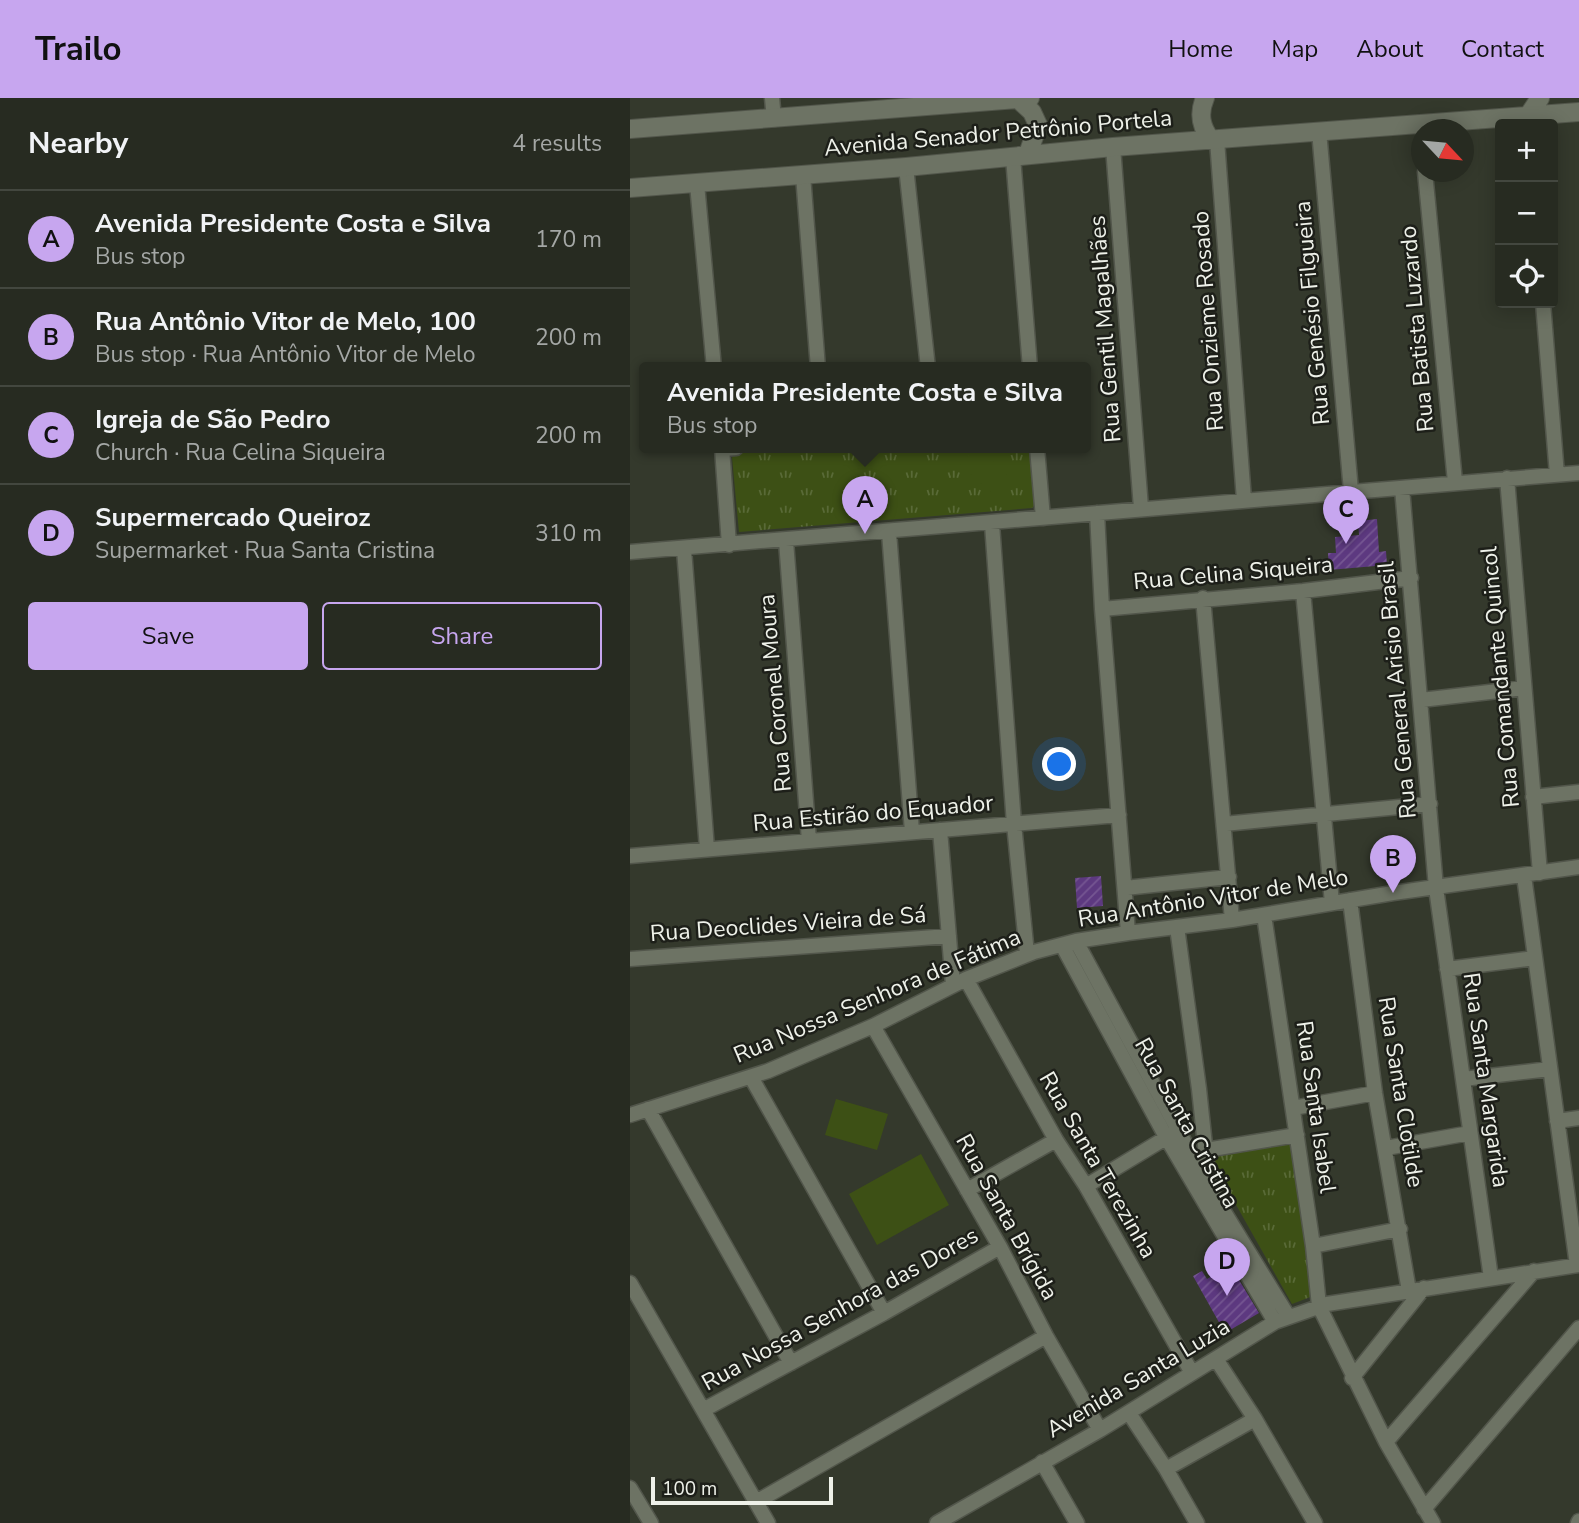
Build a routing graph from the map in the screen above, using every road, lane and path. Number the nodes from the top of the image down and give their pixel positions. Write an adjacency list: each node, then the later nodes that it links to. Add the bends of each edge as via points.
1 (772, 98): 6 (street)
2 (1205, 98): 14 (street, via 1200,110 1202,125)
3 (1540, 98): 7 (street)
4 (1016, 99): 6 (street, Avenida Senador Petrônio Portela); 16 (street, via 1032,112 1038,125)
5 (1579, 112): 8 (street, Avenida Senador Petrônio Portela)
6 (774, 119): 11 (street, Avenida Senador Petrônio Portela)
7 (1530, 119)
8 (1535, 119)
9 (1495, 123): 10 (street, Avenida Senador Petrônio Portela)
10 (1474, 125)
11 (630, 129)
12 (1411, 130): 13 (street, Avenida Senador Petrônio Portela)
13 (1319, 131): 14 (street, Avenida Senador Petrônio Portela); 34 (street, Rua Genésio Filgueira)
14 (1214, 140): 15 (street, Avenida Senador Petrônio Portela); 35 (street, Rua Onzieme Rosado)
15 (1113, 147): 16 (street, Avenida Senador Petrônio Portela); 36 (street, Rua Gentil Magalhães)
16 (1020, 155): 17 (street, Avenida Senador Petrônio Portela); 26 (street)
17 (906, 167): 18 (street, Avenida Senador Petrônio Portela); 25 (street)
18 (803, 175): 20 (street, Avenida Senador Petrônio Portela); 24 (street)
19 (1426, 182): 32 (street, Rua Batista Luzardo)
20 (696, 184): 21 (street, Avenida Senador Petrônio Portela); 23 (street)
21 (630, 188)
22 (1543, 308): 30 (street)
23 (713, 362)
24 (818, 362)
25 (927, 362)
26 (1030, 362)
27 (726, 453): 42 (street)
28 (1037, 453): 38 (street)
29 (1579, 473): 30 (street)
30 (1557, 475): 31 (street)
31 (1507, 478): 32 (street); 49 (street, Rua Comandante Quincol)
32 (1455, 482): 33 (street)
33 (1402, 488): 34 (street); 45 (street, Rua General Arisio Brasil)
34 (1351, 491): 35 (street)
35 (1244, 500): 36 (street)
36 (1141, 508): 37 (street)
37 (1097, 513): 38 (street); 48 (street)
38 (1043, 518): 39 (street)
39 (992, 524): 40 (street); 56 (street)
40 (889, 532): 41 (street); 59 (street)
41 (786, 541): 42 (street); 60 (street, Rua Coronel Moura)
42 (729, 545): 43 (street)
43 (684, 549): 44 (street); 61 (street)
44 (630, 552)
45 (1411, 578): 46 (street, Rua Celina Siqueira); 50 (street, Rua General Arisio Brasil)
46 (1303, 591): 47 (street, Rua Celina Siqueira); 54 (street)
47 (1203, 598): 48 (street, Rua Celina Siqueira); 57 (street)
48 (1102, 609): 55 (street)
49 (1524, 688): 50 (street); 52 (street, Rua Comandante Quincol)
50 (1421, 700): 53 (street, Rua General Arisio Brasil)
51 (1579, 792): 52 (street)
52 (1533, 797): 64 (street, Rua Comandante Quincol)
53 (1430, 804): 54 (street); 68 (street, Rua General Arisio Brasil)
54 (1325, 814): 57 (street); 70 (street)
55 (1119, 815): 56 (street, Rua Estirão do Equador); 67 (street)
56 (1014, 824): 58 (street, Rua Estirão do Equador); 77 (street)
57 (1224, 824): 66 (street)
58 (940, 830): 59 (street, Rua Estirão do Equador); 75 (street)
59 (912, 832): 60 (street, Rua Estirão do Equador)
60 (809, 841): 61 (street, Rua Estirão do Equador)
61 (707, 849): 62 (street, Rua Estirão do Equador)
62 (630, 856)
63 (1579, 867): 64 (street, Rua Antônio Vitor de Melo)
64 (1540, 873): 65 (street, Rua Antônio Vitor de Melo)
65 (1524, 876): 68 (street, Rua Antônio Vitor de Melo); 78 (street)
66 (1229, 877): 67 (street); 72 (street)
67 (1125, 888): 74 (street)
68 (1436, 888): 69 (street, Rua Antônio Vitor de Melo); 80 (street, Rua Santa Margarida)
69 (1350, 900): 70 (street, Rua Antônio Vitor de Melo); 86 (street, Rua Santa Clotilde)
70 (1332, 903): 71 (street, Rua Antônio Vitor de Melo)
71 (1264, 915): 72 (street, Rua Antônio Vitor de Melo); 87 (street, Rua Santa Isabel)
72 (1232, 920): 73 (street, Rua Antônio Vitor de Melo)
73 (1177, 928): 74 (street, Rua Antônio Vitor de Melo); 97 (street)
74 (1128, 933): 76 (street, Rua Antônio Vitor de Melo)
75 (949, 936): 79 (street, Rua Deoclides Vieira de Sá); 81 (street)
76 (1069, 943): 77 (street, Rua Nossa Senhora de Fátima); 93 (street, Rua Santa Cristina)
77 (1027, 954): 81 (street, Rua Nossa Senhora de Fátima)
78 (1535, 958): 80 (street); 83 (street)
79 (630, 959)
80 (1447, 969): 85 (street, Rua Santa Margarida)
81 (960, 982): 82 (street, Rua Nossa Senhora de Fátima); 95 (street, Rua Santa Terezinha)
82 (873, 1026): 84 (street, Rua Nossa Senhora de Fátima); 100 (street, Rua Santa Brígida)
83 (1550, 1069): 85 (street); 91 (street)
84 (751, 1077): 88 (street, Rua Nossa Senhora de Fátima); 111 (street)
85 (1463, 1079): 92 (street, Rua Santa Margarida)
86 (1375, 1093): 87 (street); 96 (street, Rua Santa Clotilde)
87 (1293, 1108): 94 (street, Rua Santa Isabel)
88 (648, 1110): 89 (street, Rua Nossa Senhora de Fátima); 116 (street)
89 (630, 1115)
90 (1579, 1118): 91 (street)
91 (1557, 1121): 104 (street)
92 (1471, 1133): 96 (street); 106 (street, Rua Santa Margarida)
93 (1172, 1134): 98 (street); 99 (street, Rua Santa Cristina); 112 (street, Rua Santa Cristina)
94 (1297, 1135): 97 (street); 102 (street, Rua Santa Isabel)
95 (1056, 1140): 98 (street, Rua Santa Terezinha); 100 (street)
96 (1386, 1148): 101 (street, Rua Santa Clotilde)
97 (1206, 1150): 99 (street)
98 (1086, 1186): 117 (street, Rua Santa Terezinha)
99 (1210, 1189): 112 (street, Rua Santa Cristina)
100 (967, 1190): 103 (street, Rua Santa Brígida)
101 (1400, 1229): 102 (street); 108 (street, Rua Santa Clotilde)
102 (1313, 1246): 110 (street, Rua Santa Isabel)
103 (1000, 1247): 111 (street, Rua Nossa Senhora das Dores); 114 (street, Rua Santa Brígida)
104 (1578, 1265): 105 (street, Avenida Santa Luzia)
105 (1534, 1271): 106 (street, Avenida Santa Luzia); 123 (street)
106 (1491, 1278): 108 (street, Avenida Santa Luzia)
107 (630, 1283): 109 (street)
108 (1417, 1290): 110 (street, Avenida Santa Luzia); 118 (street)
109 (634, 1300): 119 (street)
110 (1318, 1307): 112 (street, Avenida Santa Luzia); 118 (street)
111 (884, 1313): 116 (street, Rua Nossa Senhora das Dores)
112 (1281, 1319): 115 (street, Avenida Santa Luzia)
113 (1579, 1328): 128 (street)
114 (1046, 1336): 122 (street, Rua Santa Brígida); 127 (street)
115 (1216, 1359): 117 (street, Avenida Santa Luzia); 121 (street)
116 (791, 1363): 119 (street, Rua Nossa Senhora das Dores)
117 (1192, 1373): 120 (street, Avenida Santa Luzia)
118 (1353, 1378): 123 (street)
119 (703, 1410): 127 (street)
120 (1129, 1412): 122 (street, Avenida Santa Luzia); 125 (street)
121 (1255, 1419): 125 (street); 135 (street)
122 (1100, 1430): 124 (street, Avenida Santa Luzia)
123 (1386, 1442): 128 (street)
124 (1042, 1462): 129 (street, Avenida Santa Luzia); 133 (street)
125 (1166, 1469): 134 (street)
126 (630, 1488): 130 (street)
127 (756, 1502): 131 (street)
128 (1424, 1509): 136 (street)
129 (953, 1519): 132 (street, Avenida Santa Luzia)
130 (651, 1523)
131 (768, 1523)
132 (937, 1523)
133 (1077, 1523)
134 (1197, 1523)
135 (1315, 1523)
136 (1433, 1523)

